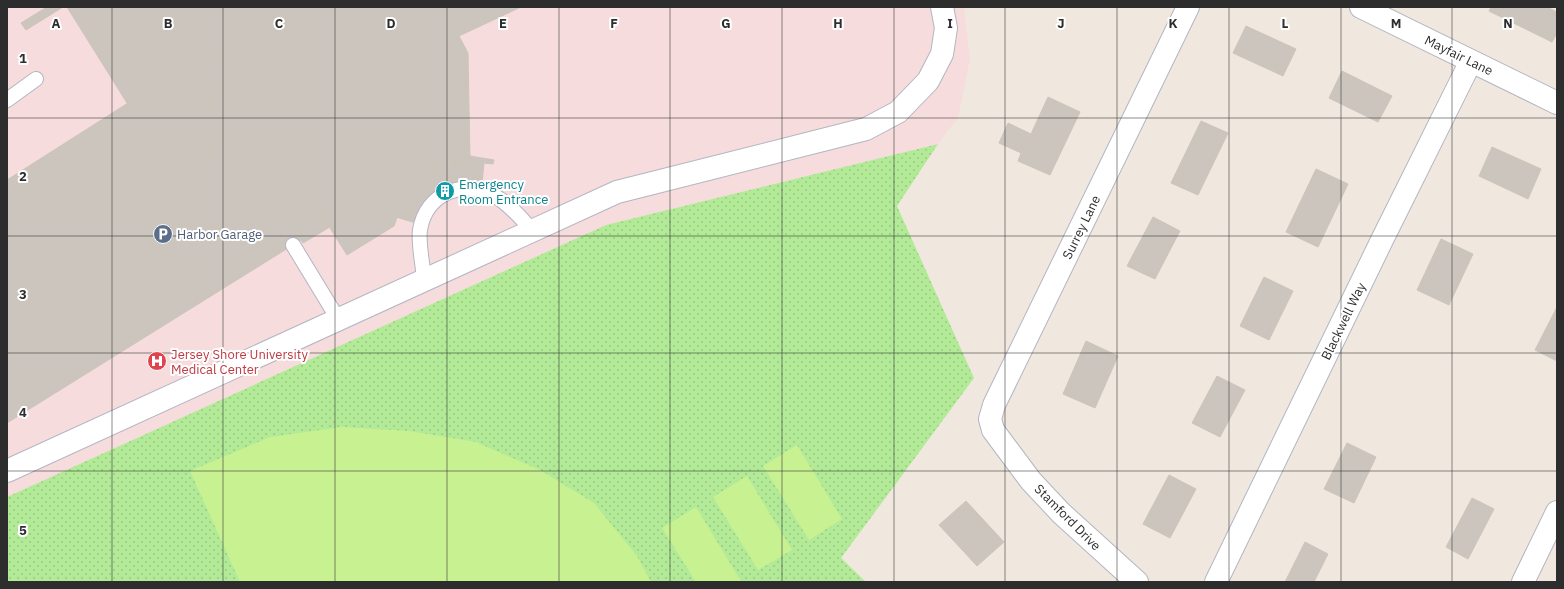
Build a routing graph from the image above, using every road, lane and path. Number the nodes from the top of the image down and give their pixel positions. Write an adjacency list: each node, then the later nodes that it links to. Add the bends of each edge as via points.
1 (942, 7): 8 (street, via 946,28 942,54 928,81 898,112 866,129 617,192)
2 (1188, 7): 12 (street, Surrey Lane, via 994,405 991,424)
3 (1361, 7): 4 (street, Mayfair Lane)
4 (1471, 61): 7 (street, Mayfair Lane); 16 (street, Blackwell Way)
5 (36, 79): 6 (lane)
6 (7, 100)
7 (1557, 103)
8 (531, 229): 10 (street); 10 (lane, via 509,205 495,195 474,188 448,192 437,198 423,217 420,231)
9 (293, 245): 11 (lane)
10 (424, 279): 11 (street)
11 (338, 319): 13 (street)
12 (1006, 447): 15 (street, Stamford Drive, via 1031,481 1061,513)
13 (7, 470)
14 (1557, 512): 17 (street)
15 (1137, 582)
16 (1216, 582)
17 (1523, 582)

